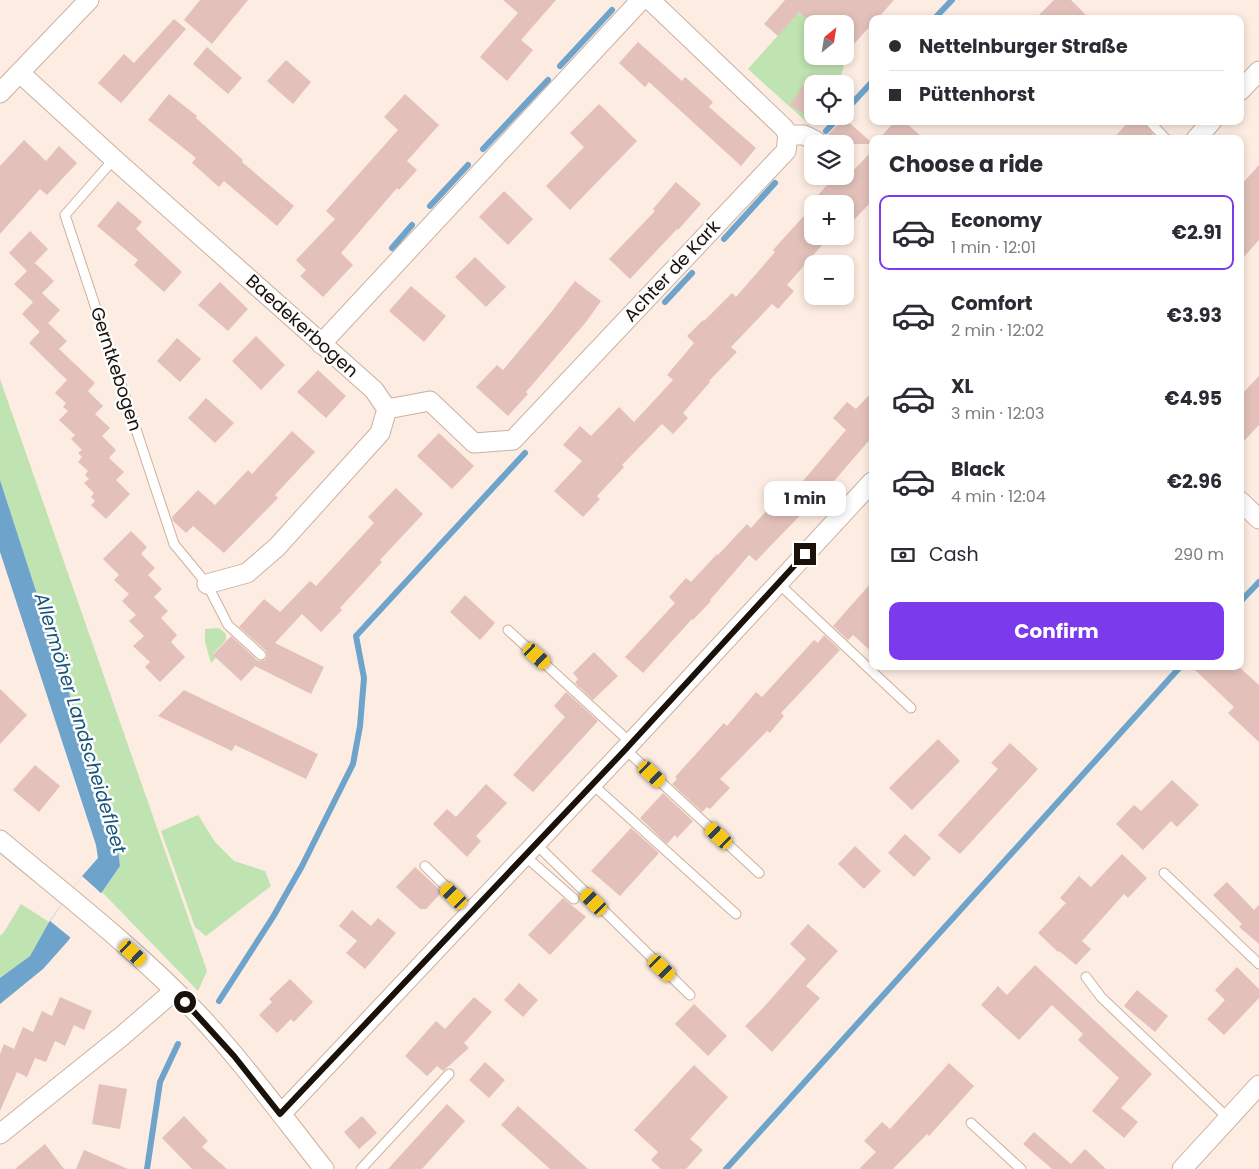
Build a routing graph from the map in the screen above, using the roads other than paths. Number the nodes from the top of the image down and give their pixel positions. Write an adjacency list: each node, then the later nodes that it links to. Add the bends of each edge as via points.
1 (89, 0): 4 (street)
2 (642, 0): 15 (street)
3 (650, 0): 10 (street)
4 (20, 72): 7 (street); 14 (street, Baedekerbogen)
5 (1259, 73): 6 (street)
6 (1244, 87)
7 (0, 93)
8 (1153, 125): 12 (lane)
9 (1208, 125): 13 (street)
10 (788, 135): 11 (street); 16 (street, Achter de Kark, via 786,151 513,440 474,443 430,401)
11 (804, 135)
12 (1162, 135)
13 (1200, 135)
14 (114, 160): 15 (street, Baedekerbogen); 21 (lane, Gerntkebogen, via 65,215 174,544)
15 (321, 344): 16 (street, Baedekerbogen, via 374,390)
16 (387, 408): 21 (street, via 380,433 277,547 247,573)
17 (869, 485): 20 (street)
18 (1244, 505): 19 (street)
19 (1259, 519)
20 (778, 583): 24 (lane); 27 (street)
21 (207, 584): 23 (lane, via 228,625)
22 (508, 630): 27 (lane)
23 (261, 655)
24 (869, 669)
25 (871, 670): 26 (lane)
26 (911, 708)
27 (628, 746): 28 (street); 32 (lane)
28 (592, 784): 30 (street); 36 (lane)
29 (0, 840): 39 (street)
30 (531, 850): 34 (lane); 35 (street); 40 (lane)
31 (425, 866): 35 (lane)
32 (760, 873)
33 (1164, 873): 37 (lane)
34 (574, 899)
35 (471, 911): 43 (street)
36 (736, 914)
37 (1259, 964)
38 (1086, 976): 44 (lane, via 1101,997)
39 (174, 991): 43 (street, via 211,1028); 46 (street)
40 (690, 995)
41 (449, 1074): 48 (lane)
42 (1259, 1085): 44 (street)
43 (280, 1114): 47 (street)
44 (1229, 1119): 50 (street)
45 (972, 1123): 49 (lane)
46 (0, 1134)
47 (324, 1169)
48 (361, 1169)
49 (1021, 1169)
50 (1182, 1169)

